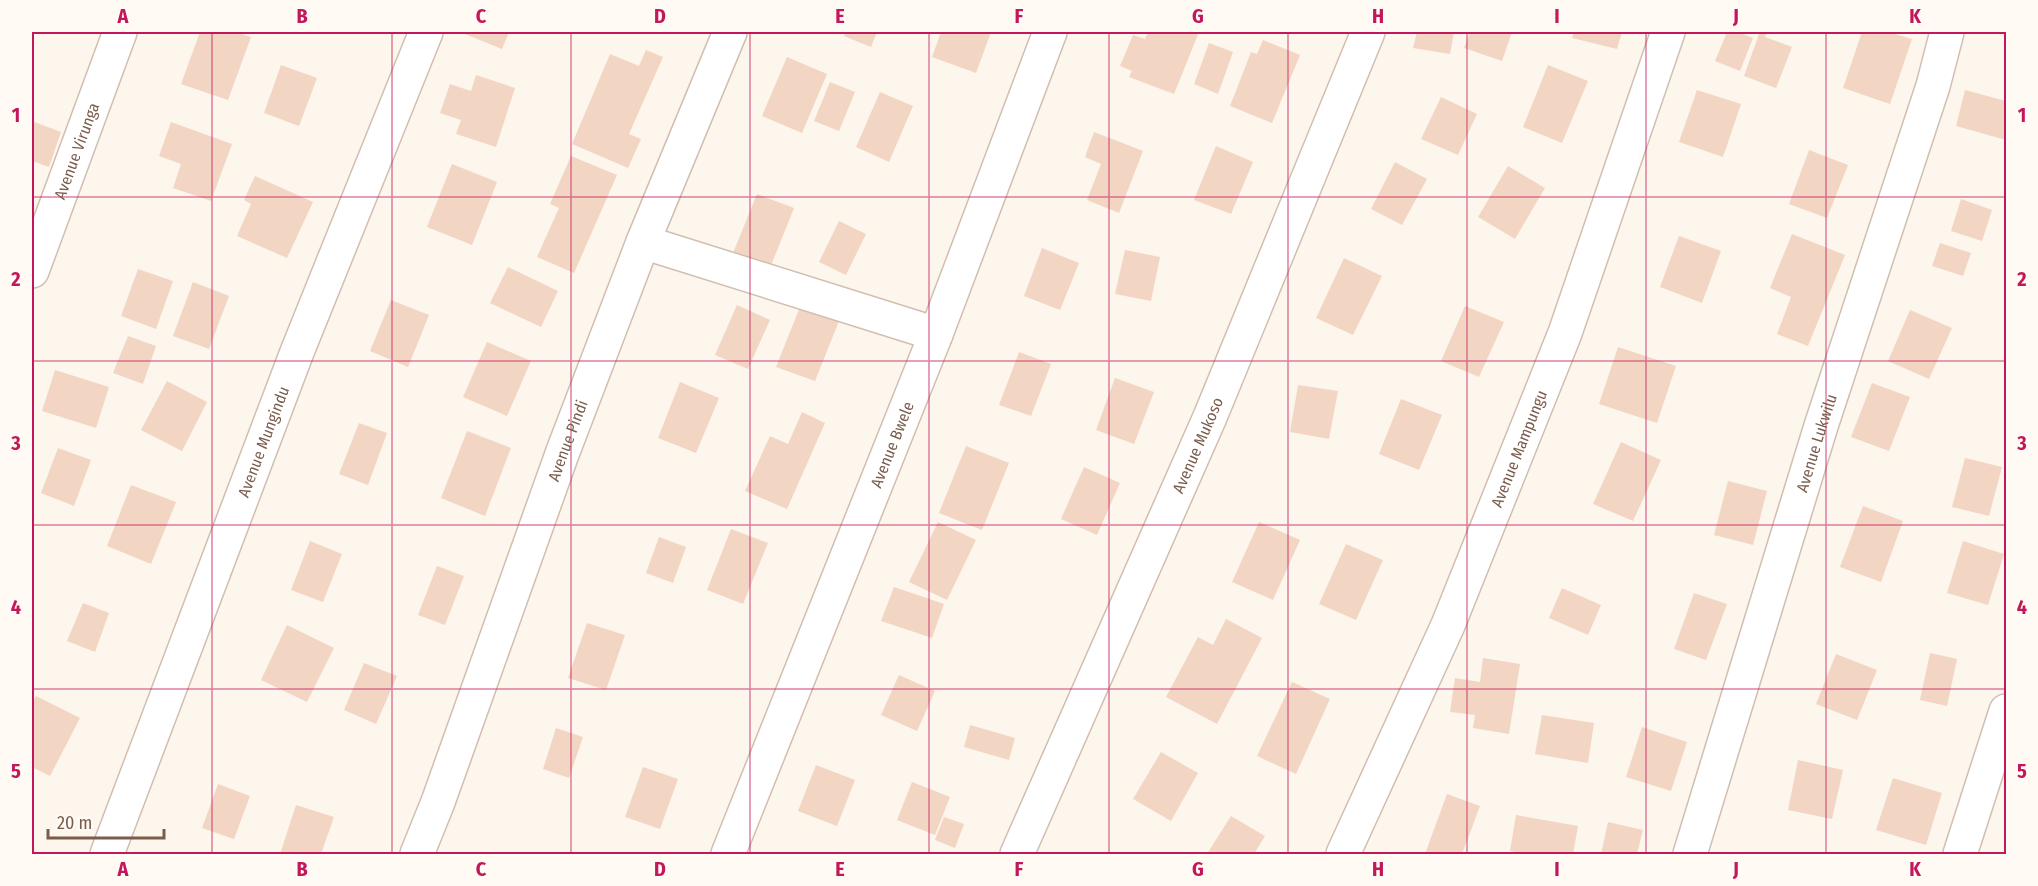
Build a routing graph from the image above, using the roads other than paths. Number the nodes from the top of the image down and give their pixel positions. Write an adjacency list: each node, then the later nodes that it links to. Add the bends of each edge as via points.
1 (120, 32): 9 (street, Avenue Virunga)
2 (426, 32): 13 (street, Avenue Mungindu, via 297,352)
3 (730, 32): 8 (street, Avenue Pindi)
4 (1050, 32): 10 (street, Avenue Bwele)
5 (1368, 32): 16 (street, Avenue Mukoso, via 1210,417)
6 (1668, 32): 12 (street, Avenue Mampungu, via 1560,344)
7 (1947, 32): 17 (street, Avenue Lukwilu)
8 (643, 242): 10 (street); 14 (street, Avenue Pindi)
9 (32, 271)
10 (936, 334): 15 (street, Avenue Bwele)
11 (2007, 711): 18 (street)
12 (1354, 851)
13 (107, 855)
14 (417, 855)
15 (728, 855)
16 (1017, 855)
17 (1690, 855)
18 (1960, 855)

